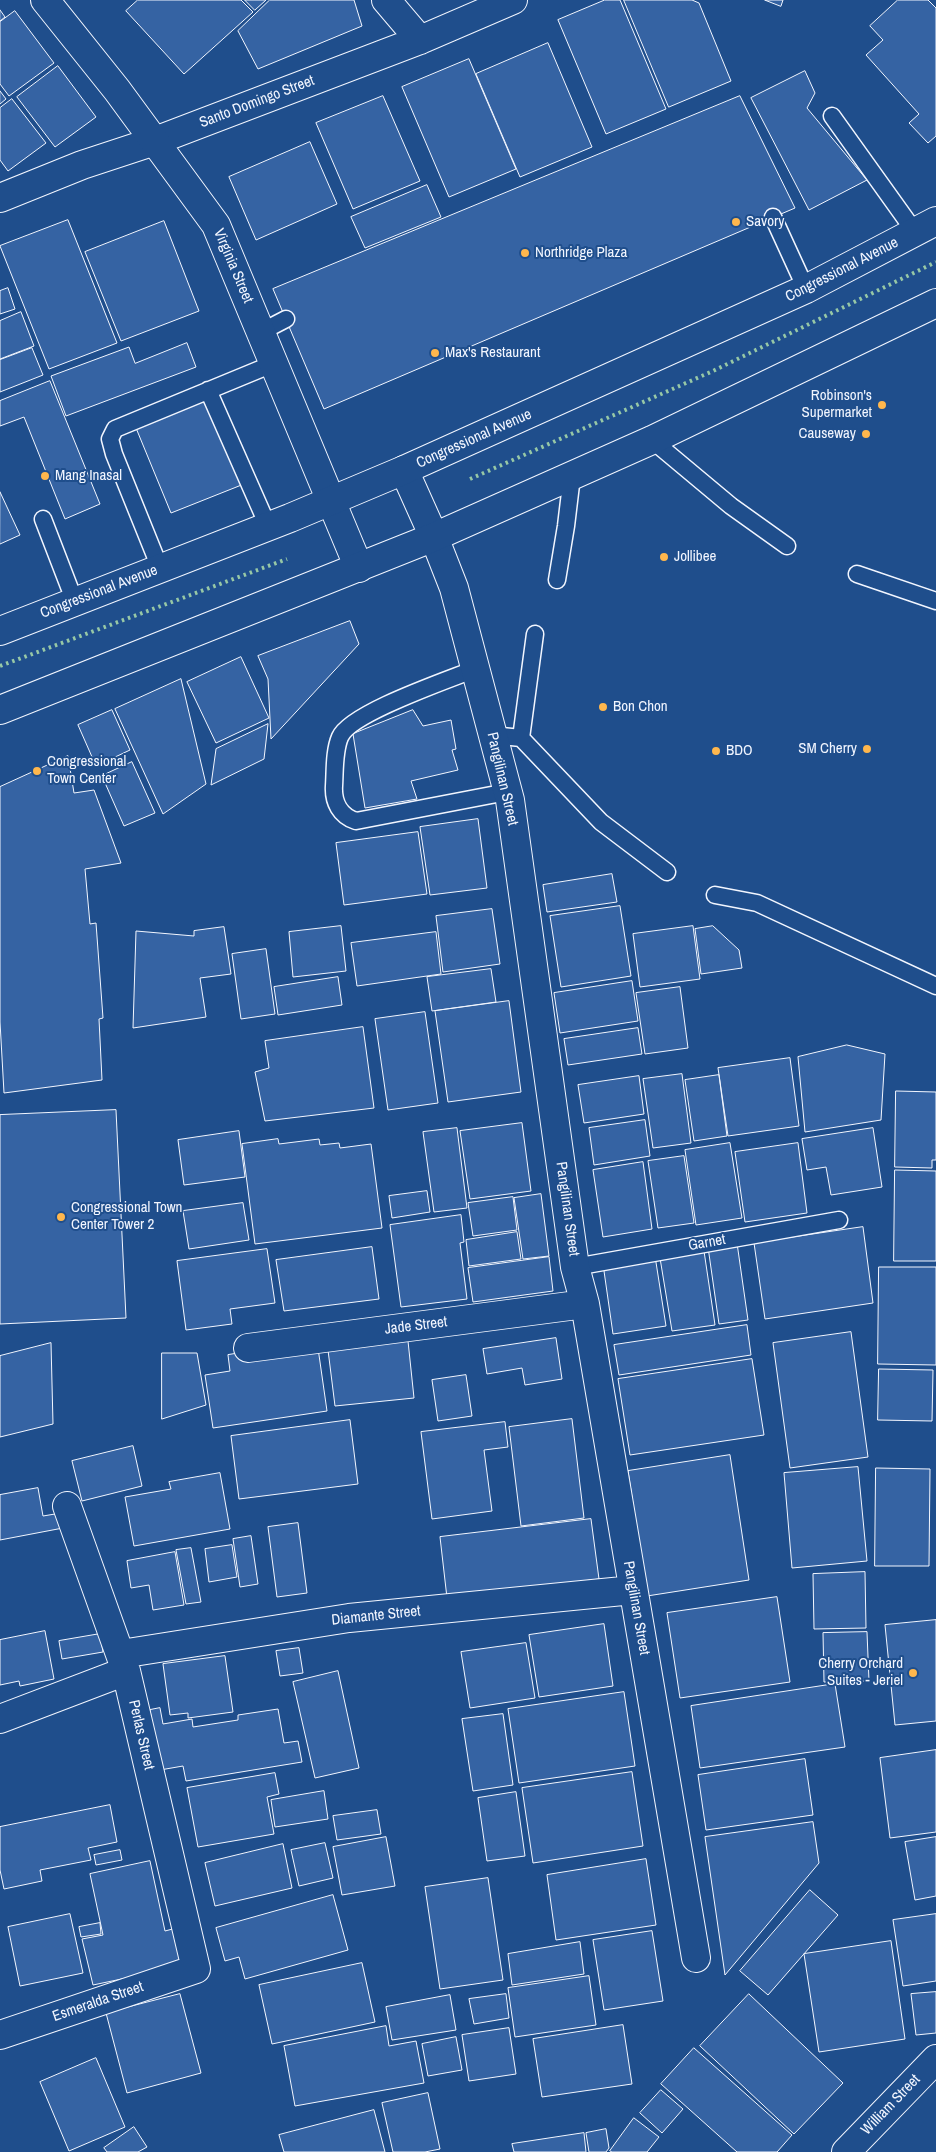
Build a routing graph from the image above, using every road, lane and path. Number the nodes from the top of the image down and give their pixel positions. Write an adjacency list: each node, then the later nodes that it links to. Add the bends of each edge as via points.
1 (45, 0): 6 (street, Virginia Street)
2 (386, 0): 4 (street)
3 (512, 0): 4 (street, Santo Domingo Street)
4 (420, 40): 6 (street, Santo Domingo Street)
5 (832, 116): 9 (lane)
6 (155, 142): 7 (street, Santo Domingo Street, via 82,165); 13 (street, Virginia Street, via 216,225)
7 (0, 198)
8 (773, 217): 10 (lane)
9 (926, 226): 10 (street, Congressional Avenue)
10 (806, 289): 17 (street, Congressional Avenue)
11 (936, 303): 16 (street)
12 (286, 319): 13 (lane)
13 (261, 332): 14 (street, Virginia Street)
14 (275, 363): 15 (lane); 19 (street, Virginia Street)
15 (208, 390): 21 (lane); 24 (lane, via 123,424 115,429 110,439)
16 (652, 440): 18 (street); 23 (lane, via 730,506)
17 (404, 470): 19 (street, Congressional Avenue); 22 (street, Pangilinan Street)
18 (572, 476): 22 (street); 27 (lane)
19 (332, 501): 21 (street, Congressional Avenue); 25 (street, Virginia Street)
20 (43, 519): 29 (lane)
21 (268, 526): 24 (street, Congressional Avenue)
22 (434, 537): 25 (street); 32 (street, Pangilinan Street, via 454,588)
23 (787, 546)
24 (160, 568): 29 (street, Congressional Avenue)
25 (359, 568): 33 (street)
26 (857, 574): 28 (lane)
27 (557, 580)
28 (936, 601)
29 (75, 602): 30 (street, Congressional Avenue)
30 (0, 631)
31 (536, 634): 35 (lane)
32 (475, 669): 34 (street, Pangilinan Street); 36 (lane, via 372,711 352,723 340,736 334,791 336,803 346,818 356,821)
33 (0, 710)
34 (492, 736): 35 (lane); 36 (street, Pangilinan Street)
35 (521, 738): 37 (lane, via 601,822)
36 (507, 792): 41 (street, Pangilinan Street)
37 (667, 872)
38 (715, 895): 39 (lane, via 756,903)
39 (936, 986)
40 (839, 1220): 41 (lane, Garnet)
41 (575, 1267): 42 (street, Pangilinan Street)
42 (585, 1304): 43 (street, Jade Street); 45 (street, Pangilinan Street)
43 (248, 1348)
44 (66, 1506): 46 (street, Perlas Street)
45 (633, 1590): 46 (street, Diamante Street, via 349,1618); 48 (street, Pangilinan Street)
46 (124, 1663): 47 (street, Diamante Street); 49 (street, Perlas Street)
47 (0, 1719)
48 (696, 1958)
49 (196, 1970): 50 (street, Esmeralda Street)
50 (0, 2035)
51 (936, 2059): 52 (street, William Street)
52 (846, 2152)

